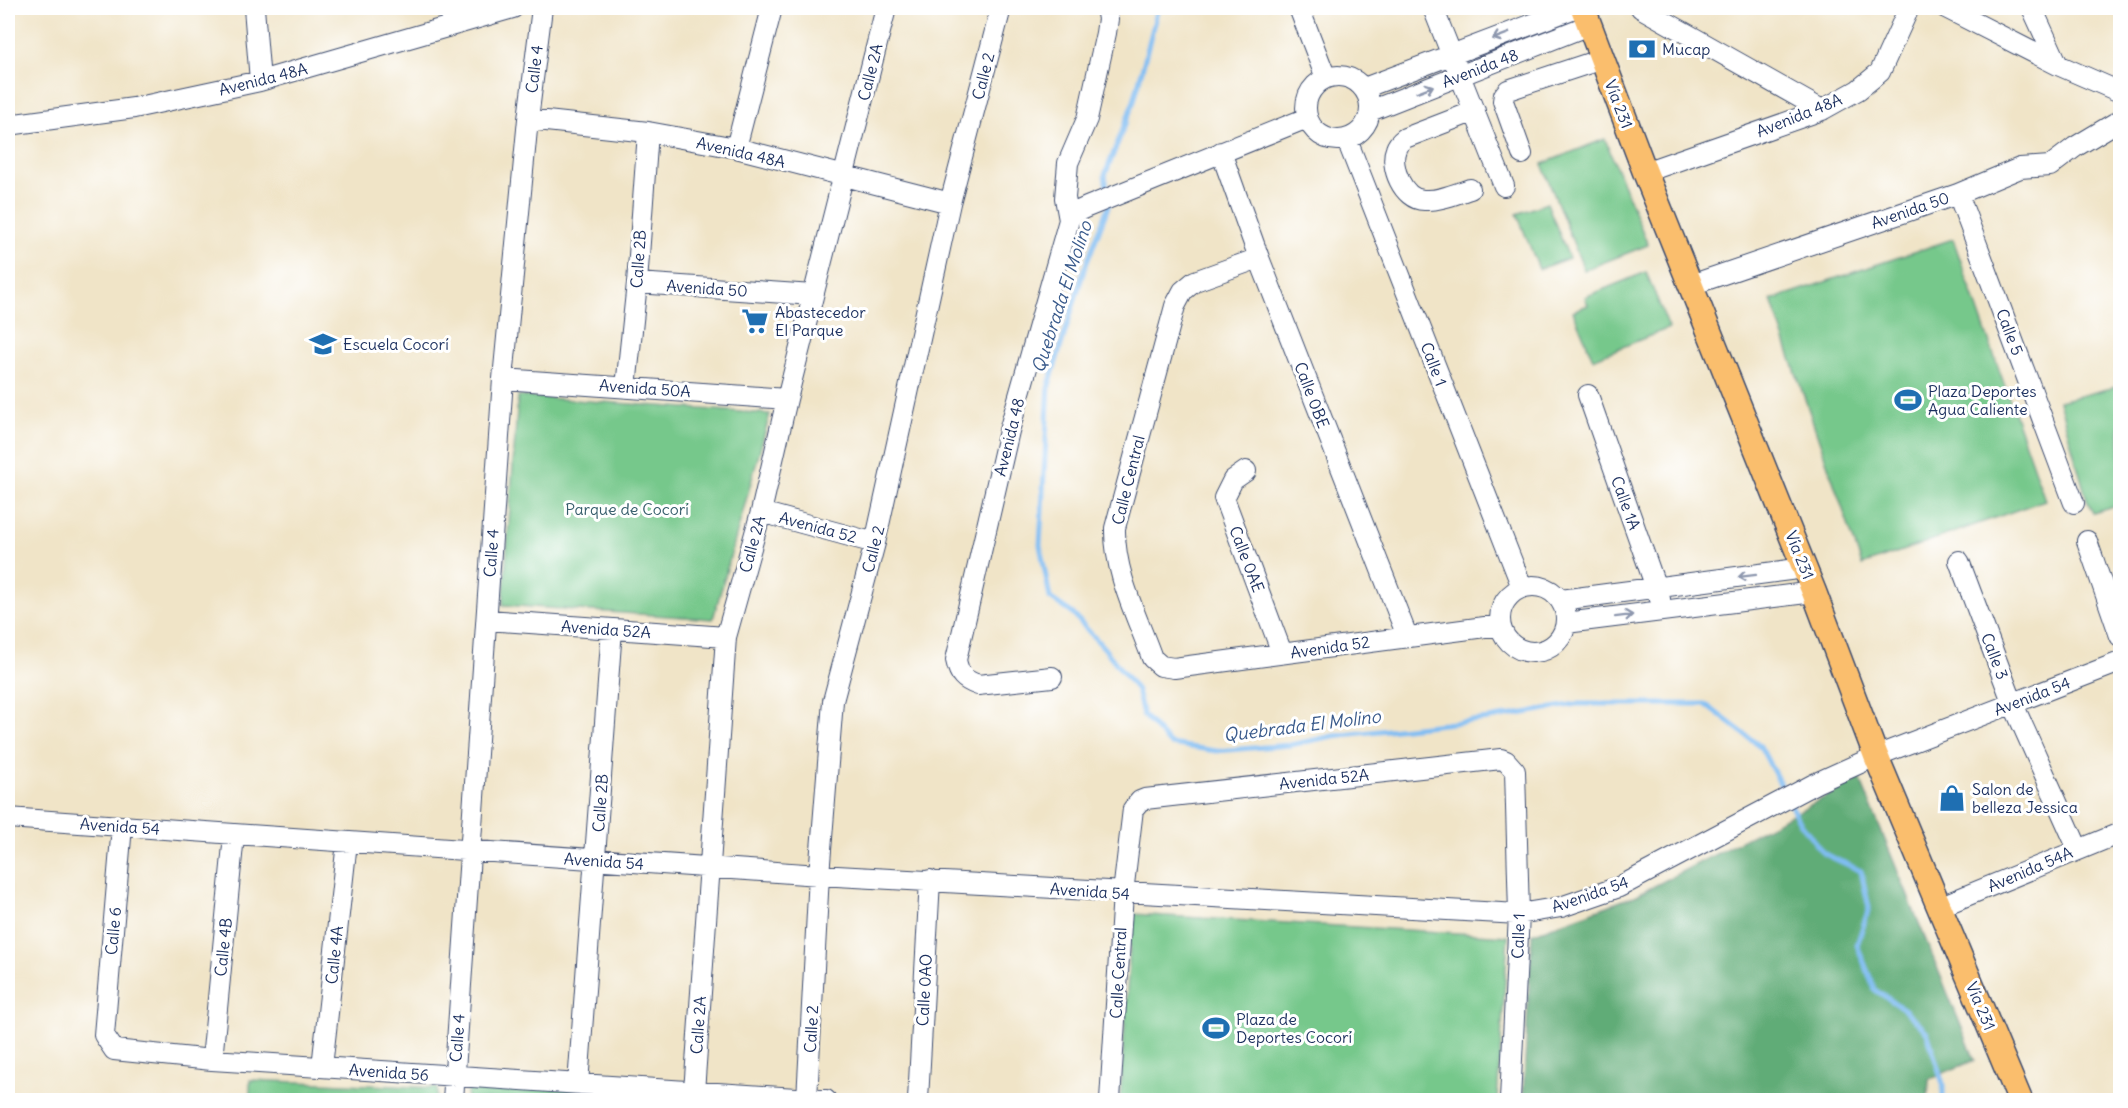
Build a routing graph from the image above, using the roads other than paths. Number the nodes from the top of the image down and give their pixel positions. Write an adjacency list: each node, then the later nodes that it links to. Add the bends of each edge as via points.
1 (254, 8): 20 (street)
2 (513, 8): 20 (street, Avenida 48A)
3 (542, 8): 27 (street, Calle 4)
4 (772, 8): 32 (street)
5 (886, 8): 36 (street, Calle 2A)
6 (1001, 8): 40 (street, Calle 2)
7 (1106, 8): 41 (street, via 1107,33 1087,119 1068,163 1065,198)
8 (1299, 8): 19 (street)
9 (1433, 8): 15 (street)
10 (1641, 8): 23 (street)
11 (1909, 8): 23 (street, Avenida 48A, via 1880,72)
12 (1946, 8): 17 (street)
13 (2032, 8): 17 (street)
14 (1582, 13): 15 (street, Avenida 48, one-way to 15); 16 (main road, Vía 231); 18 (street, Avenida 48)
15 (1452, 55): 18 (street); 21 (street, Avenida 48)
16 (1602, 59): 34 (street, via 1508,90 1503,101); 35 (main road, Vía 231)
17 (2058, 65): 22 (street)
18 (1460, 75): 24 (street, Avenida 48, one-way to 18); 25 (street)
19 (1326, 78): 21 (street, via 1350,78); 26 (street, via 1308,94)
20 (260, 81): 29 (street, Avenida 48A, via 134,108)
21 (1364, 88): 24 (street)
22 (2120, 92)
23 (1822, 110): 35 (street, Avenida 48A)
24 (1370, 111): 31 (street, via 1363,129)
25 (1474, 111): 37 (street); 38 (street, via 1405,138 1396,147 1394,159 1402,188 1411,197 1440,198)
26 (1306, 118): 31 (street, via 1318,134 1337,141); 33 (street)
27 (528, 119): 30 (street, Avenida 48A); 46 (street, Calle 4)
28 (2121, 120): 39 (street, Avenida 50, via 2050,166 2020,168)
29 (8, 125)
30 (648, 132): 32 (street, Avenida 48A); 43 (street, Calle 2B)
31 (1347, 140): 57 (street, Calle 1)
32 (736, 148): 36 (street, Avenida 48A)
33 (1221, 153): 41 (street, via 1087,207); 42 (street, Calle 0BE)
34 (1522, 154)
35 (1645, 172): 44 (main road, Vía 231)
36 (843, 176): 40 (street, Avenida 48A); 45 (street, Calle 2A)
37 (1504, 186)
38 (1470, 189)
39 (1958, 194): 44 (street, Avenida 50); 51 (street, Calle 5)
40 (951, 203): 54 (street, Calle 2)
41 (1069, 220): 72 (street, Avenida 48, via 1009,431 956,660 959,674 978,685)
42 (1259, 258): 66 (street, Calle 0BE); 71 (street, Calle Central, via 1195,282 1183,291 1175,306 1115,528 1118,564 1152,658)
43 (637, 283): 45 (street, Avenida 50); 47 (street, Calle 2B)
44 (1691, 285): 56 (main road, Vía 231)
45 (813, 295): 49 (street, Calle 2A)
46 (503, 379): 47 (street, Avenida 50A); 62 (street, Calle 4)
47 (626, 387): 49 (street, Avenida 50A)
48 (1588, 395): 58 (street, Calle 1A)
49 (787, 399): 52 (street, Calle 2A)
50 (1246, 471): 69 (street, Calle 0AE, via 1233,480 1224,498)
51 (2074, 503)
52 (761, 512): 54 (street, Avenida 52); 68 (street, Calle 2A)
53 (2087, 541): 67 (street)
54 (875, 543): 86 (street, Calle 2, via 833,700)
55 (1959, 561): 73 (street, Calle 3)
56 (1805, 568): 58 (street, one-way to 58); 59 (main road, Vía 231)
57 (1522, 587): 60 (street, via 1548,589); 64 (street, via 1504,602)
58 (1656, 588): 60 (street); 61 (street, Calle 1A)
59 (1814, 592): 61 (street); 74 (main road, Vía 231)
60 (1561, 600): 63 (street)
61 (1663, 611): 63 (street, one-way to 61)
62 (486, 620): 65 (street, Avenida 52A); 83 (street, Calle 4)
63 (1566, 623): 64 (street, via 1556,644 1534,653 1512,645)
64 (1500, 625): 66 (street, Avenida 52)
65 (612, 629): 68 (street, Avenida 52A); 84 (street, Calle 2B)
66 (1407, 636): 69 (street, Avenida 52)
67 (2121, 636)
68 (726, 637): 85 (street, Calle 2A)
69 (1282, 653): 71 (street, Avenida 52, via 1174,668)
70 (2121, 662): 73 (street, Avenida 54)
71 (1161, 666)
72 (1052, 677)
73 (2013, 704): 74 (street, Avenida 54); 82 (street, Calle 3)
74 (1876, 756): 89 (main road, Vía 231); 90 (street, Avenida 54, via 1816,783 1619,887 1561,907)
75 (1515, 771): 76 (street, Avenida 52A, via 1501,759 1145,799); 90 (street, Calle 1)
76 (1133, 809): 88 (street, Calle Central)
77 (8, 818): 78 (street, Avenida 54)
78 (122, 826): 80 (street, Avenida 54); 91 (street, Calle 6)
79 (2121, 833): 82 (street, Avenida 54A)
80 (234, 834): 81 (street, Avenida 54); 92 (street, Calle 4B)
81 (347, 842): 83 (street, Avenida 54); 93 (street, Calle 4A)
82 (2078, 849): 89 (street, Avenida 54A)
83 (470, 851): 84 (street, Avenida 54); 94 (street, Calle 4)
84 (596, 861): 85 (street, Avenida 54); 95 (street, Calle 2B)
85 (709, 867): 86 (street, Avenida 54); 96 (street, Calle 2A)
86 (819, 875): 87 (street, Avenida 54); 97 (street, Calle 2)
87 (930, 880): 88 (street, Avenida 54); 99 (street, Calle 0AO)
88 (1123, 893): 90 (street, Avenida 54); 100 (street, Calle Central)
89 (1939, 907): 102 (main road, Vía 231)
90 (1519, 914): 101 (street, Calle 1)
91 (104, 1035): 92 (street, Avenida 56, via 114,1050)
92 (212, 1060): 93 (street, Avenida 56)
93 (322, 1067): 94 (street, Avenida 56)
94 (454, 1076): 95 (street, Avenida 56); 98 (street, Calle 4)
95 (578, 1084): 96 (street, Avenida 56)
96 (694, 1092): 97 (street, Avenida 56)
97 (816, 1100)
98 (453, 1101)
99 (918, 1101)
100 (1110, 1101)
101 (1510, 1101)
102 (2020, 1101)

